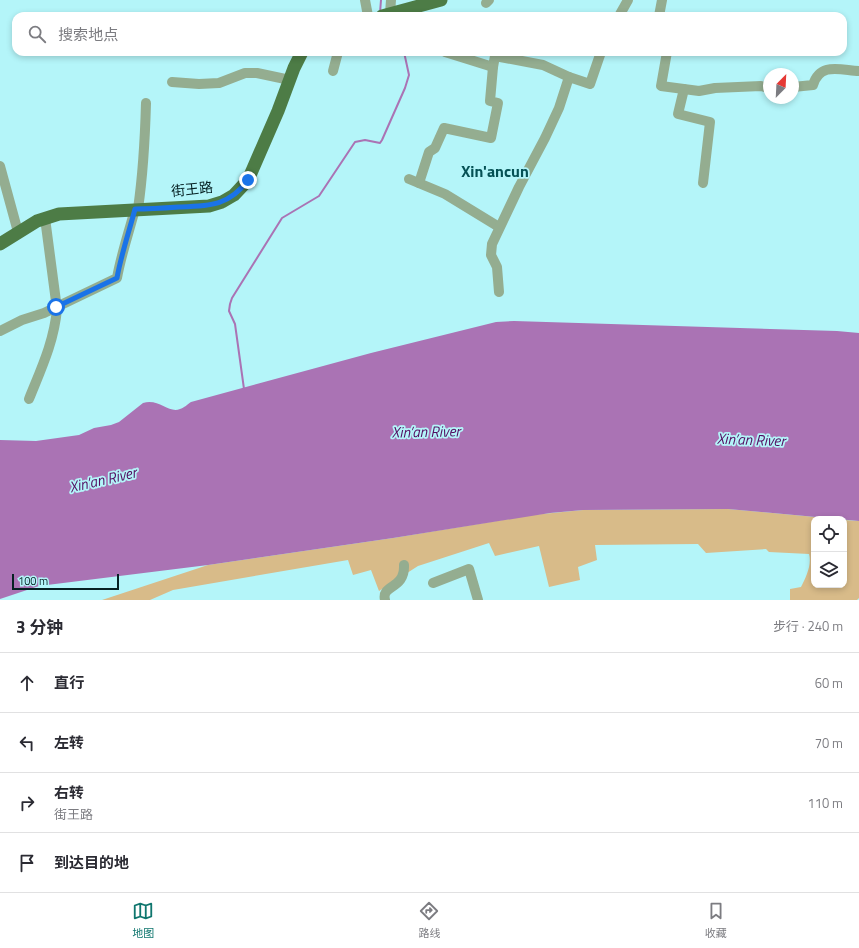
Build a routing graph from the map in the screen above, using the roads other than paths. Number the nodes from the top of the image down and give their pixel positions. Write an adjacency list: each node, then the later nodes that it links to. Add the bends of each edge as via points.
1 (365, 0): 6 (street)
2 (391, 0): 7 (street)
3 (441, 0): 8 (main road)
4 (628, 0): 9 (street)
5 (662, 0): 10 (street)
6 (367, 12)
7 (388, 12)
8 (398, 12)
9 (621, 12)
10 (660, 12)
11 (300, 56): 20 (main road, 街王路)
12 (337, 56): 17 (street)
13 (458, 56): 16 (street)
14 (600, 56): 19 (street, via 590,84)
15 (666, 56): 24 (street, via 662,86)
16 (493, 67): 19 (street, via 495,56 544,65); 28 (street, via 490,101 498,103 491,138 444,128 435,148 429,152)
17 (333, 71)
18 (859, 71): 23 (street, via 828,68 819,74 813,85)
19 (569, 77): 32 (street, via 559,108)
20 (290, 80): 21 (street, via 245,73 219,83); 30 (main road, 街王路, via 252,174 239,190 210,206)
21 (172, 82)
22 (763, 86): 24 (street, via 698,91)
23 (799, 86)
24 (684, 89): 29 (street, via 678,114 710,122)
25 (146, 103): 30 (street, via 141,190)
26 (0, 166): 33 (street)
27 (408, 178): 28 (street)
28 (419, 183): 32 (street, via 445,194)
29 (703, 183)
30 (136, 209): 31 (main road, 街王路, via 67,213); 36 (street, via 120,259 117,278)
31 (45, 218): 33 (main road, 街王路); 36 (street)
32 (499, 227): 35 (street, via 490,250 497,267)
33 (18, 232): 34 (main road, 街王路)
34 (0, 244)
35 (499, 292)
36 (56, 307): 37 (street); 38 (street, via 51,346)
37 (0, 331)
38 (29, 399)
39 (404, 565): 41 (street, via 402,580 386,591)
40 (433, 583): 42 (street, via 469,569)
41 (385, 598)
42 (478, 600)

